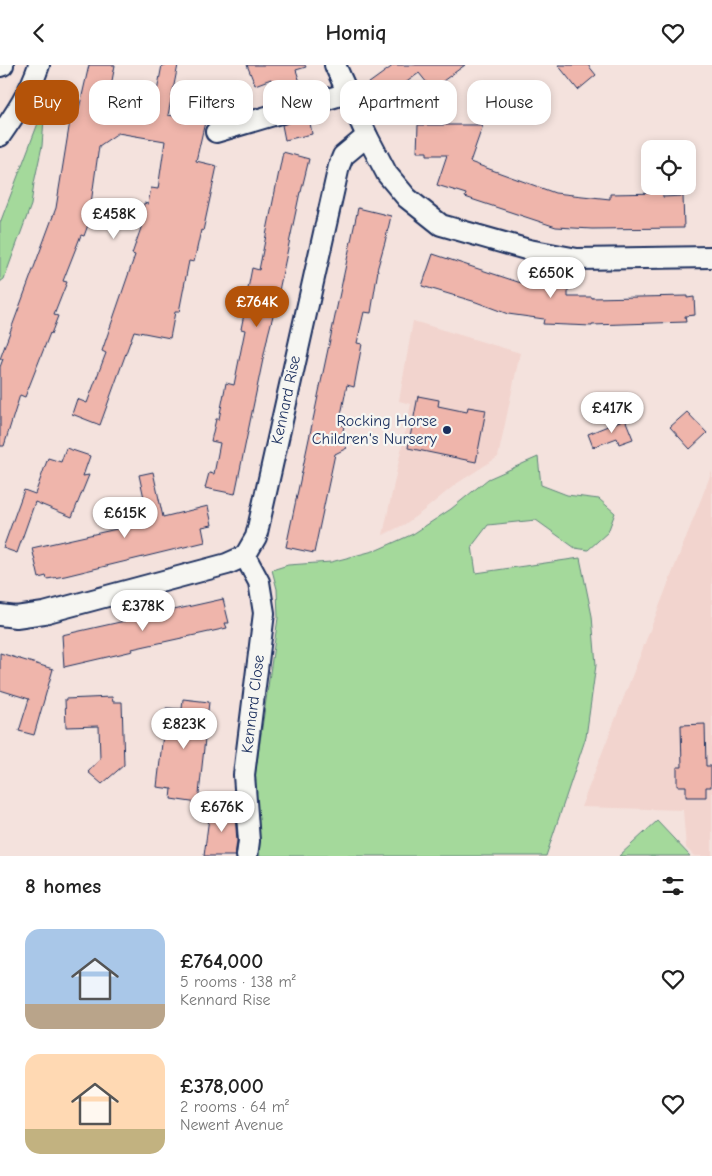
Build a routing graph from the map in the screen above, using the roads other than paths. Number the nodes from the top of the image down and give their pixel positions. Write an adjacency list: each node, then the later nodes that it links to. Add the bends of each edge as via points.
1 (39, 65): 7 (street, via 19,109)
2 (335, 65): 3 (street)
3 (342, 80)
4 (340, 95): 6 (street)
5 (362, 125): 8 (street)
6 (216, 131)
7 (0, 136)
8 (367, 136): 9 (street, via 388,174 407,198 441,225 530,250 577,259); 10 (street, Kennard Rise, via 343,156 339,166 256,537)
9 (712, 257)
10 (245, 556): 11 (street, via 227,564 44,613 16,617); 12 (street, Kennard Close, via 259,582 264,613 244,775 249,841)
11 (0, 615)
12 (247, 856)

